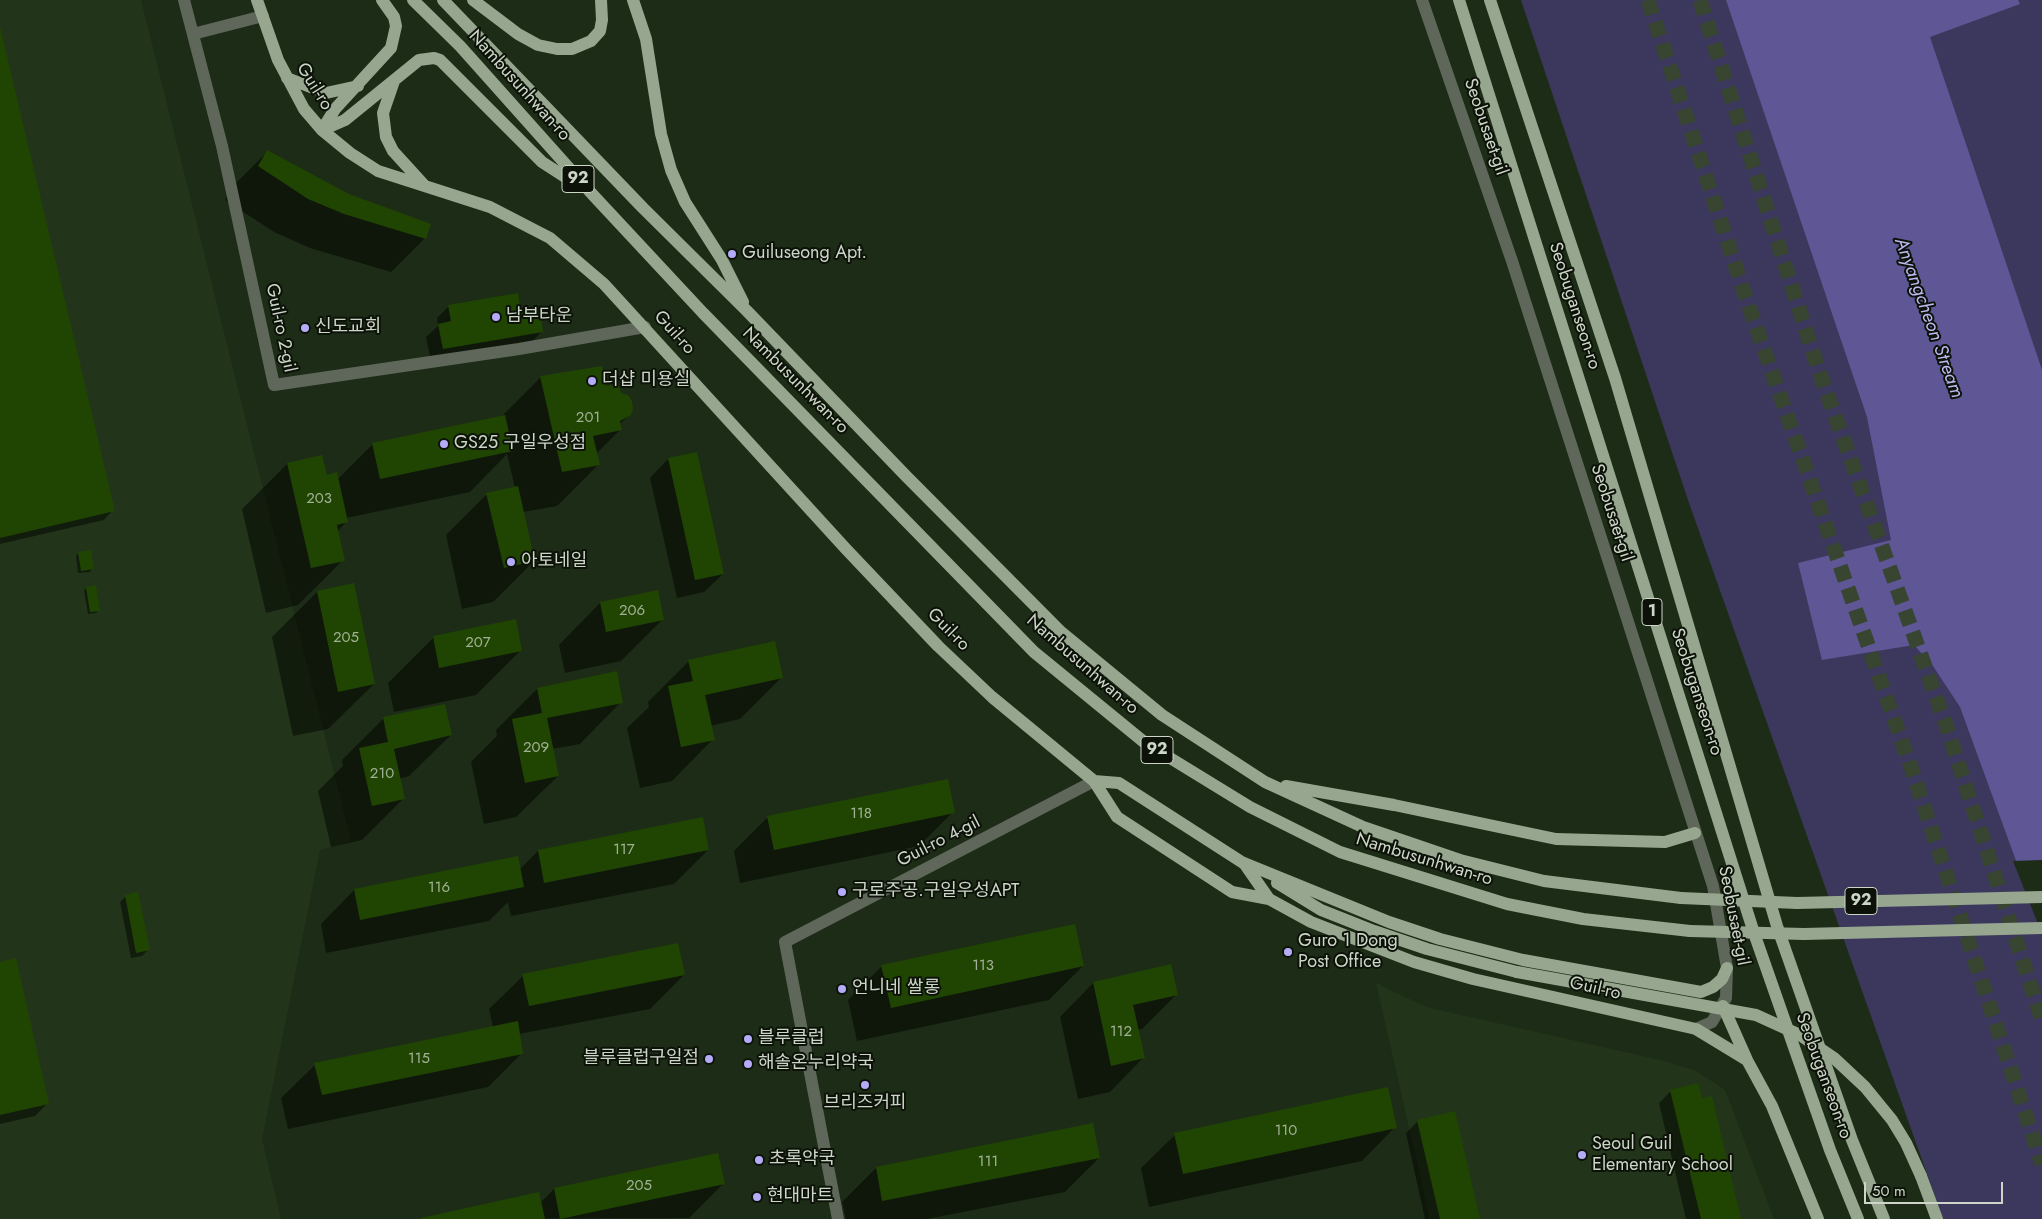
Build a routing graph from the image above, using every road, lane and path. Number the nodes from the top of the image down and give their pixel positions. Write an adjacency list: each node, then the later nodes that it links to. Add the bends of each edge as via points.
1 (184, 0): 13 (street, Guil-ro 2-gil)
2 (257, 0): 12 (main road, Guil-ro)
3 (382, 0): 16 (main road, via 394,17 394,36 384,57)
4 (413, 0): 19 (main road, Nambusunhwan-ro / 92, via 460,46)
5 (442, 0): 20 (main road, Nambusunhwan-ro / 92, via 643,208)
6 (473, 0): 7 (main road, via 531,41 558,49 572,49 591,41 600,30)
7 (600, 0)
8 (633, 0): 20 (main road, via 646,39 661,134 671,170 685,202 722,260)
9 (1422, 0): 24 (street, Seobusaet-gil, via 1512,261)
10 (1459, 0): 35 (main road, Seobuganseon-ro / 1, via 1754,933 1830,1150)
11 (1490, 0): 36 (main road, Seobuganseon-ro / 1, via 1615,378 1777,926 1852,1140)
12 (262, 16): 13 (street); 14 (main road, Guil-ro)
13 (193, 34): 21 (street, Guil-ro 2-gil, via 222,146 274,385)
14 (287, 78): 16 (main road, via 326,93); 17 (main road, Guil-ro, via 304,109)
15 (394, 82): 17 (main road, via 345,120); 18 (main road, via 383,113 386,137 393,151); 19 (main road, via 419,60 440,60 542,162)
16 (358, 86): 17 (main road, via 335,109)
17 (322, 130): 18 (main road, Guil-ro, via 378,171)
18 (425, 187): 21 (main road, Guil-ro, via 490,207 550,238 604,284)
19 (593, 195): 28 (main road, Nambusunhwan-ro / 92, bridge, via 703,313 1034,652 1144,742 1250,807 1340,852 1507,904 1583,919 1690,931 1804,934)
20 (748, 311): 23 (main road, Nambusunhwan-ro / 92, via 1061,632 1162,714)
21 (645, 327): 22 (main road, Guil-ro, via 938,646 999,703)
22 (1094, 781): 25 (main road, Guil-ro, via 1119,784); 27 (main road, Guil-ro, via 1117,817 1232,892); 33 (street, Guil-ro 4-gil, via 785,942)
23 (1265, 782): 24 (main road, via 1556,839 1665,842); 26 (main road, Nambusunhwan-ro / 92, bridge, via 1364,827 1460,860 1544,880 1681,898 1797,903)
24 (1695, 833): 29 (street, Seobusaet-gil, via 1713,886)
25 (1244, 863): 27 (main road, Guil-ro); 29 (main road, via 1389,922 1523,960 1701,992 1722,979); 37 (main road, bridge, via 1321,910 1427,949 1517,972 1756,1015 1800,1035 1834,1058 1865,1087 1892,1120 1922,1176)
26 (2042, 897)
27 (1269, 899): 31 (main road, Guil-ro, via 1311,922 1414,962 1473,979)
28 (2042, 928)
29 (1727, 968): 30 (street, Seobusaet-gil)
30 (1723, 1006): 31 (street, via 1712,1022); 32 (main road)
31 (1696, 1029): 32 (main road, Guil-ro)
32 (1747, 1060): 34 (main road, via 1772,1106)
33 (838, 1219)
34 (1818, 1219)
35 (1858, 1219)
36 (1884, 1219)
37 (1937, 1219)

